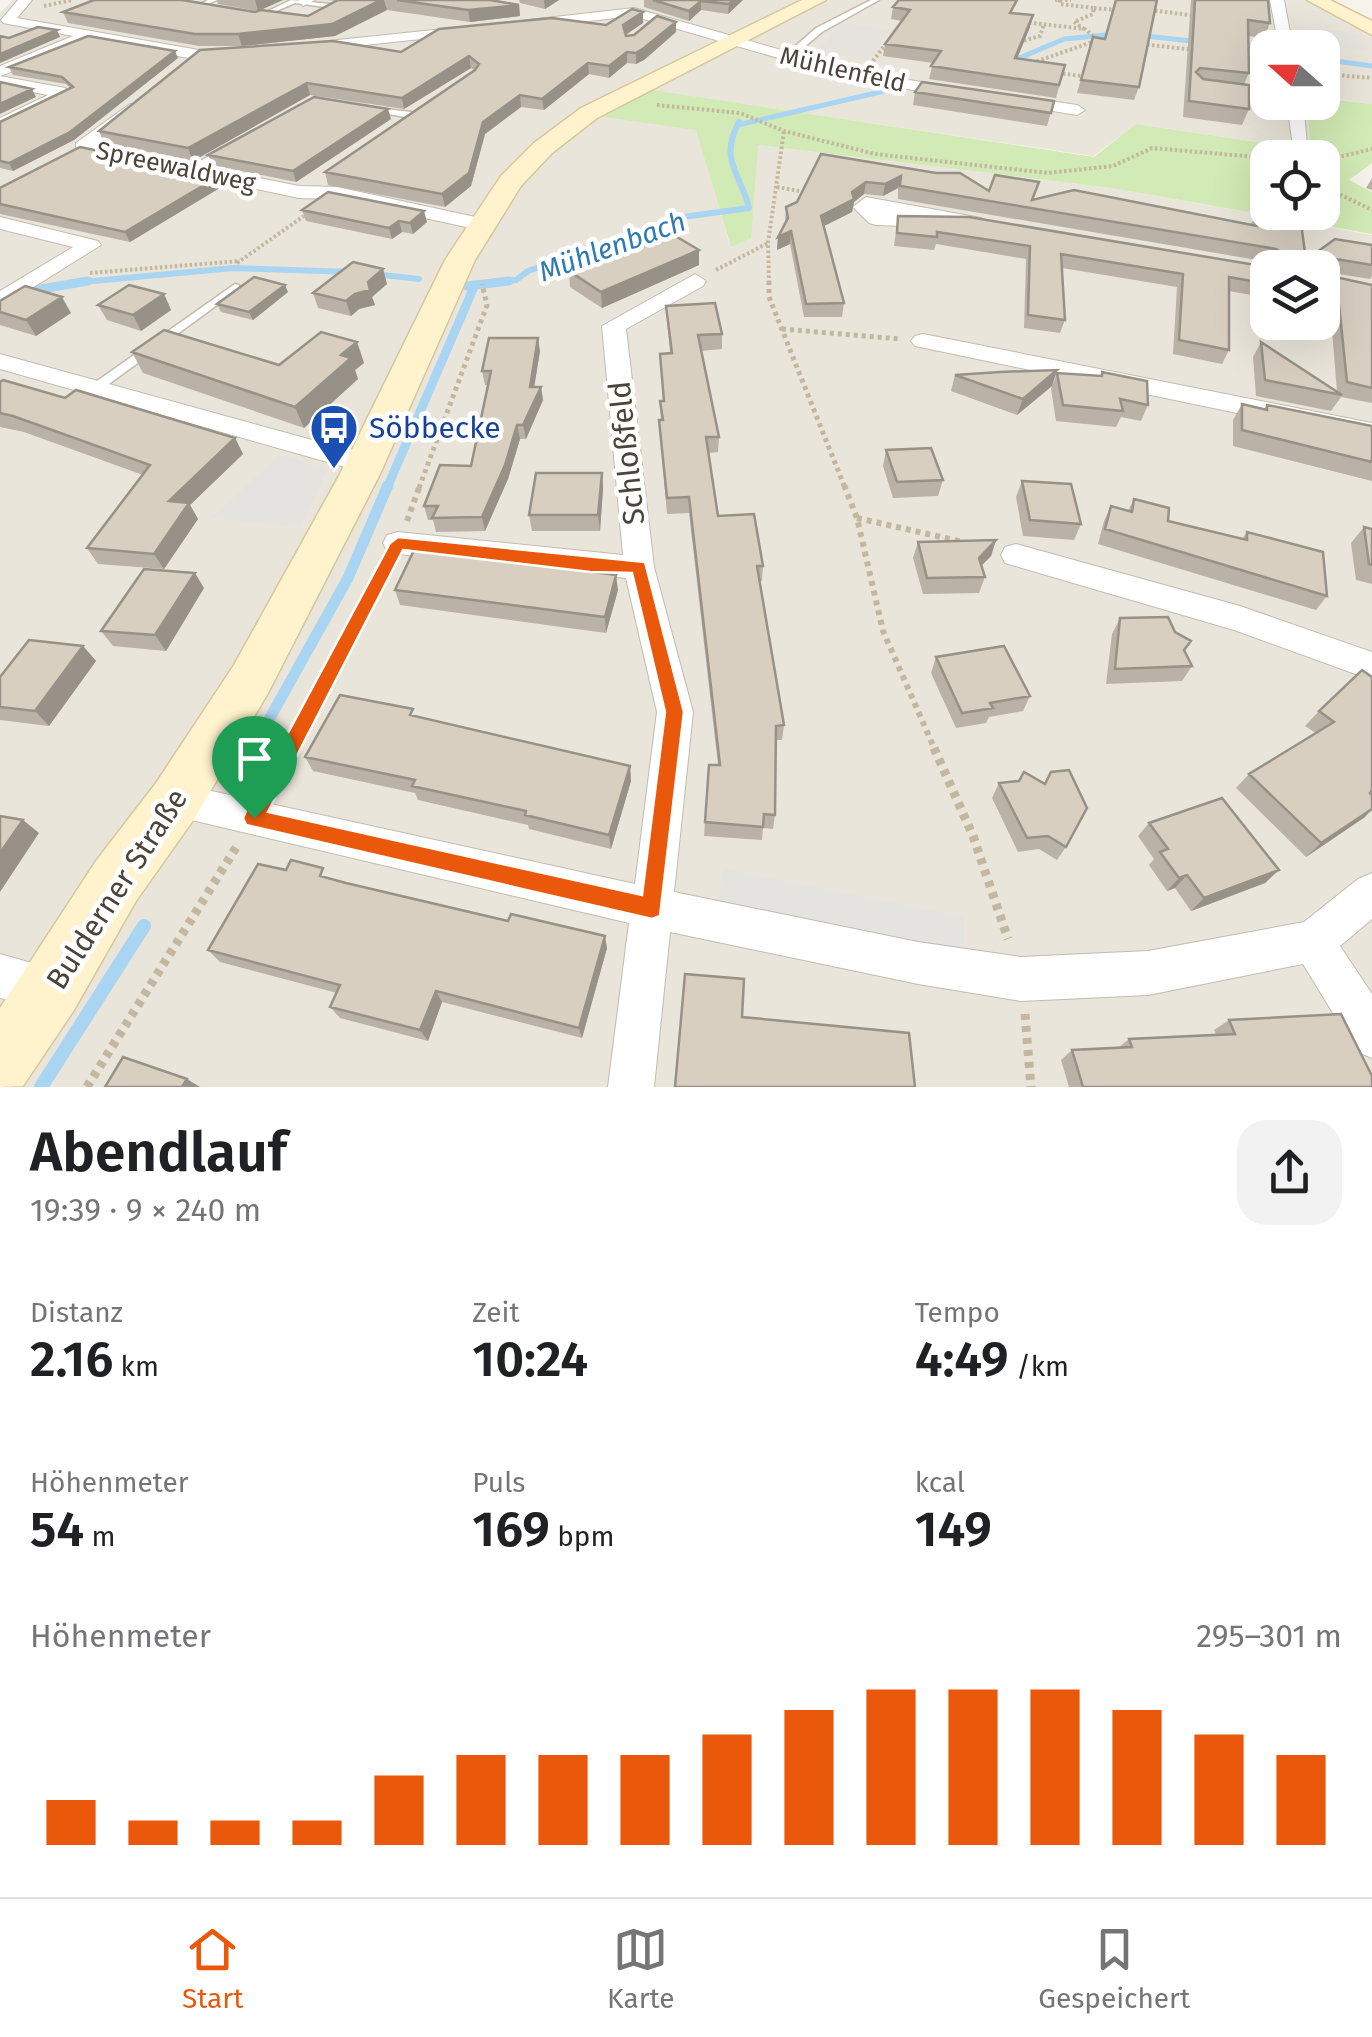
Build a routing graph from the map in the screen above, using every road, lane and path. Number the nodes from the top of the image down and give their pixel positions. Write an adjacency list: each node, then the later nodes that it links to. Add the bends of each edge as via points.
1 (25, 0): 22 (street)
2 (214, 0): 13 (lane)
3 (622, 0): 16 (street)
4 (817, 0): 31 (street, Bulderner Straße)
5 (876, 0): 39 (lane, via 819,30)
6 (1058, 0): 7 (path); 14 (path)
7 (1071, 0)
8 (1146, 0): 19 (path, via 1144,9)
9 (1277, 0): 27 (street)
10 (1316, 0): 26 (street)
11 (305, 1): 17 (lane, via 340,7); 18 (lane)
12 (181, 5): 13 (street)
13 (198, 7): 18 (street)
14 (1094, 8): 15 (path); 28 (path, via 1074,22)
15 (1126, 10)
16 (634, 12): 21 (street, via 556,21); 31 (street, Mühlenfeld, via 652,23)
17 (326, 14)
18 (248, 16): 20 (lane)
19 (1199, 16)
20 (281, 17)
21 (520, 17)
22 (3, 20): 29 (street)
23 (1024, 22): 24 (path)
24 (1044, 24): 28 (path); 33 (path, via 1040,36)
25 (483, 28): 35 (street)
26 (1372, 28)
27 (1283, 30)
28 (1089, 32): 42 (path, via 1102,40)
29 (88, 35): 38 (street); 43 (street)
30 (214, 38): 38 (street)
31 (729, 41): 39 (street, Mühlenfeld); 77 (street, Bulderner Straße, via 567,128 510,182)
32 (901, 44): 46 (path, via 885,45)
33 (1012, 44)
34 (1140, 44): 36 (path)
35 (300, 48)
36 (1197, 50)
37 (242, 54): 38 (street)
38 (189, 57)
39 (786, 57): 46 (street, Mühlenfeld)
40 (1229, 57): 41 (path)
41 (1250, 60)
42 (1017, 68)
43 (0, 71)
44 (1055, 73): 47 (path)
45 (1340, 75): 48 (path)
46 (860, 77): 51 (street, Mühlenfeld)
47 (1093, 78)
48 (1372, 78)
49 (0, 81): 60 (street, via 65,94)
50 (1214, 91): 52 (lane)
51 (980, 96)
52 (1250, 96)
53 (999, 98): 58 (street)
54 (140, 101): 68 (street, Spreewaldweg, via 74,151)
55 (646, 103): 62 (path, via 750,116)
56 (354, 106): 57 (lane)
57 (419, 110): 61 (street)
58 (1077, 110)
59 (1298, 120): 63 (street)
60 (0, 124)
61 (395, 126)
62 (784, 130): 66 (path, via 875,154 1048,173 1113,166 1152,148); 70 (path)
63 (1301, 140)
64 (232, 146): 68 (lane)
65 (1372, 149): 67 (path)
66 (1250, 156)
67 (1340, 157)
68 (191, 170): 71 (street, Spreewaldweg)
69 (331, 170): 71 (street, Spreewaldweg)
70 (776, 187): 73 (path); 79 (path)
71 (299, 192): 77 (street, Spreewaldweg, via 336,193)
72 (1340, 195): 74 (path)
73 (866, 202): 78 (street, via 867,214 876,219)
74 (1372, 210)
75 (296, 221): 81 (path, via 240,261)
76 (0, 224): 81 (street, via 91,245)
77 (480, 224): 90 (street, Bulderner Straße)
78 (1000, 226)
79 (768, 243): 80 (path); 85 (path, via 770,297)
80 (696, 281): 94 (street, Schloßfeld, via 614,326)
81 (32, 282): 84 (street)
82 (235, 286): 88 (lane)
83 (486, 293): 92 (path, via 488,305)
84 (0, 301)
85 (782, 328): 86 (path); 91 (path)
86 (923, 342): 89 (street)
87 (0, 362): 88 (street)
88 (94, 388): 90 (street, via 345,458)
89 (1372, 432)
90 (367, 458): 96 (street, Bulderner Straße, via 251,679)
91 (857, 518): 93 (path); 101 (path, via 882,632 972,836)
92 (398, 543): 94 (street); 97 (path)
93 (1016, 555): 95 (street, via 1240,619)
94 (639, 567): 99 (street, Schloßfeld, via 675,712)
95 (1372, 666)
96 (175, 801): 97 (street); 102 (street, Bulderner Straße, via 116,881)
97 (254, 818): 99 (street); 105 (path)
98 (1372, 893): 100 (street)
99 (652, 908): 101 (street); 106 (street, Schloßfeld)
100 (1313, 941): 101 (street, via 1148,973); 103 (street)
101 (1021, 979): 107 (path)
102 (26, 982): 104 (street, Bulderner Straße)
103 (1372, 1035)
104 (0, 1063)
105 (86, 1087)
106 (631, 1087)
107 (1031, 1087)

